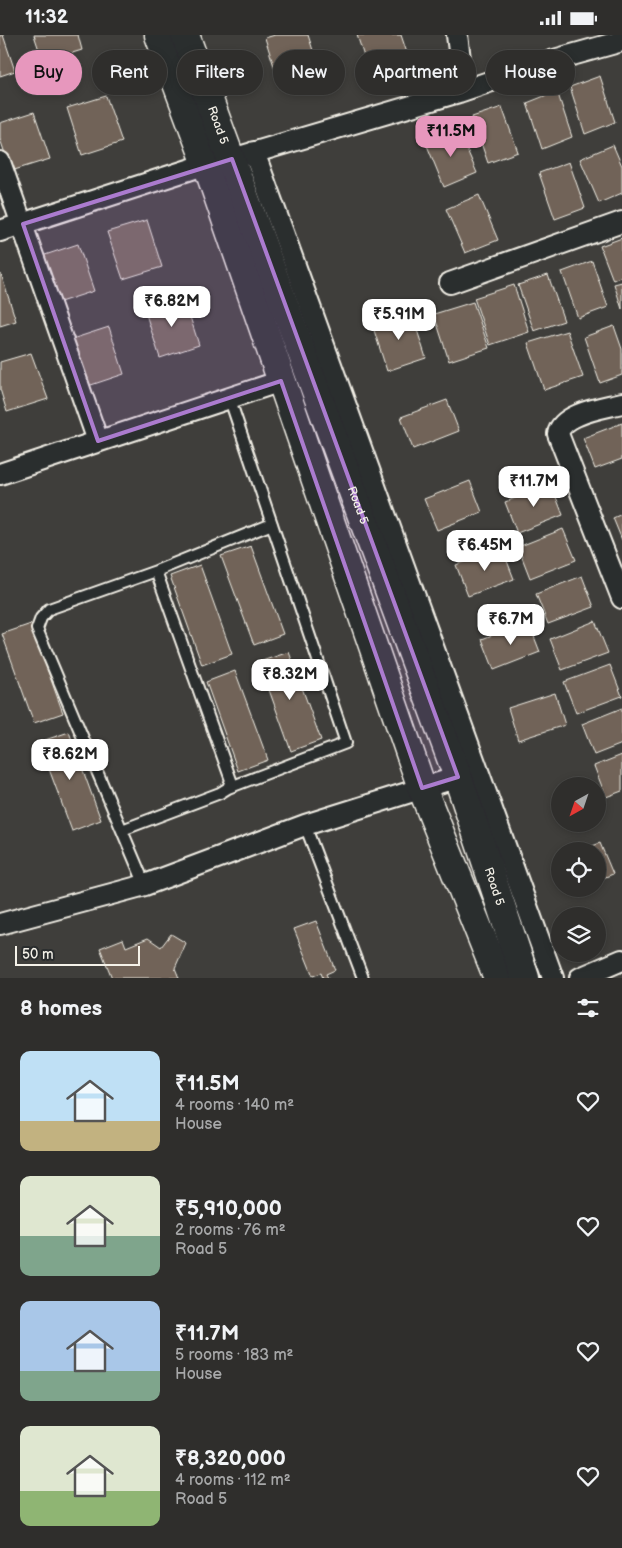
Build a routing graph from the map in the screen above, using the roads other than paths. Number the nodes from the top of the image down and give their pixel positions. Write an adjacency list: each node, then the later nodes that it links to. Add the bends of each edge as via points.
1 (159, 35): 8 (street, Road 5)
2 (185, 35): 8 (street, Road 5)
3 (457, 35): 5 (street)
4 (622, 41): 6 (street)
5 (459, 50)
6 (476, 86)
7 (449, 95): 8 (street)
8 (231, 158): 11 (street); 14 (street, Road 5); 22 (street, Road 5); 33 (street)
9 (0, 162): 11 (street)
10 (622, 221): 13 (street)
11 (23, 224): 12 (street); 17 (street)
12 (0, 231)
13 (450, 283)
14 (281, 381): 15 (street); 24 (street, Road 5)
15 (229, 397): 17 (street); 19 (lane)
16 (622, 403): 21 (street, via 568,419 560,425 558,434)
17 (98, 441): 18 (street)
18 (1, 469)
19 (272, 524): 20 (lane); 23 (lane, via 346,743)
20 (156, 571): 23 (lane, via 231,780); 26 (lane, via 49,609 40,618 37,629)
21 (622, 598)
22 (458, 777): 24 (street); 32 (street, Road 5)
23 (228, 788): 26 (lane)
24 (422, 788): 25 (street); 31 (street, Road 5)
25 (305, 825): 27 (street); 30 (lane)
26 (122, 830): 27 (lane)
27 (145, 885): 28 (street)
28 (0, 924)
29 (622, 960): 34 (street)
30 (363, 978)
31 (498, 978)
32 (525, 978)
33 (553, 978)
34 (580, 978)

